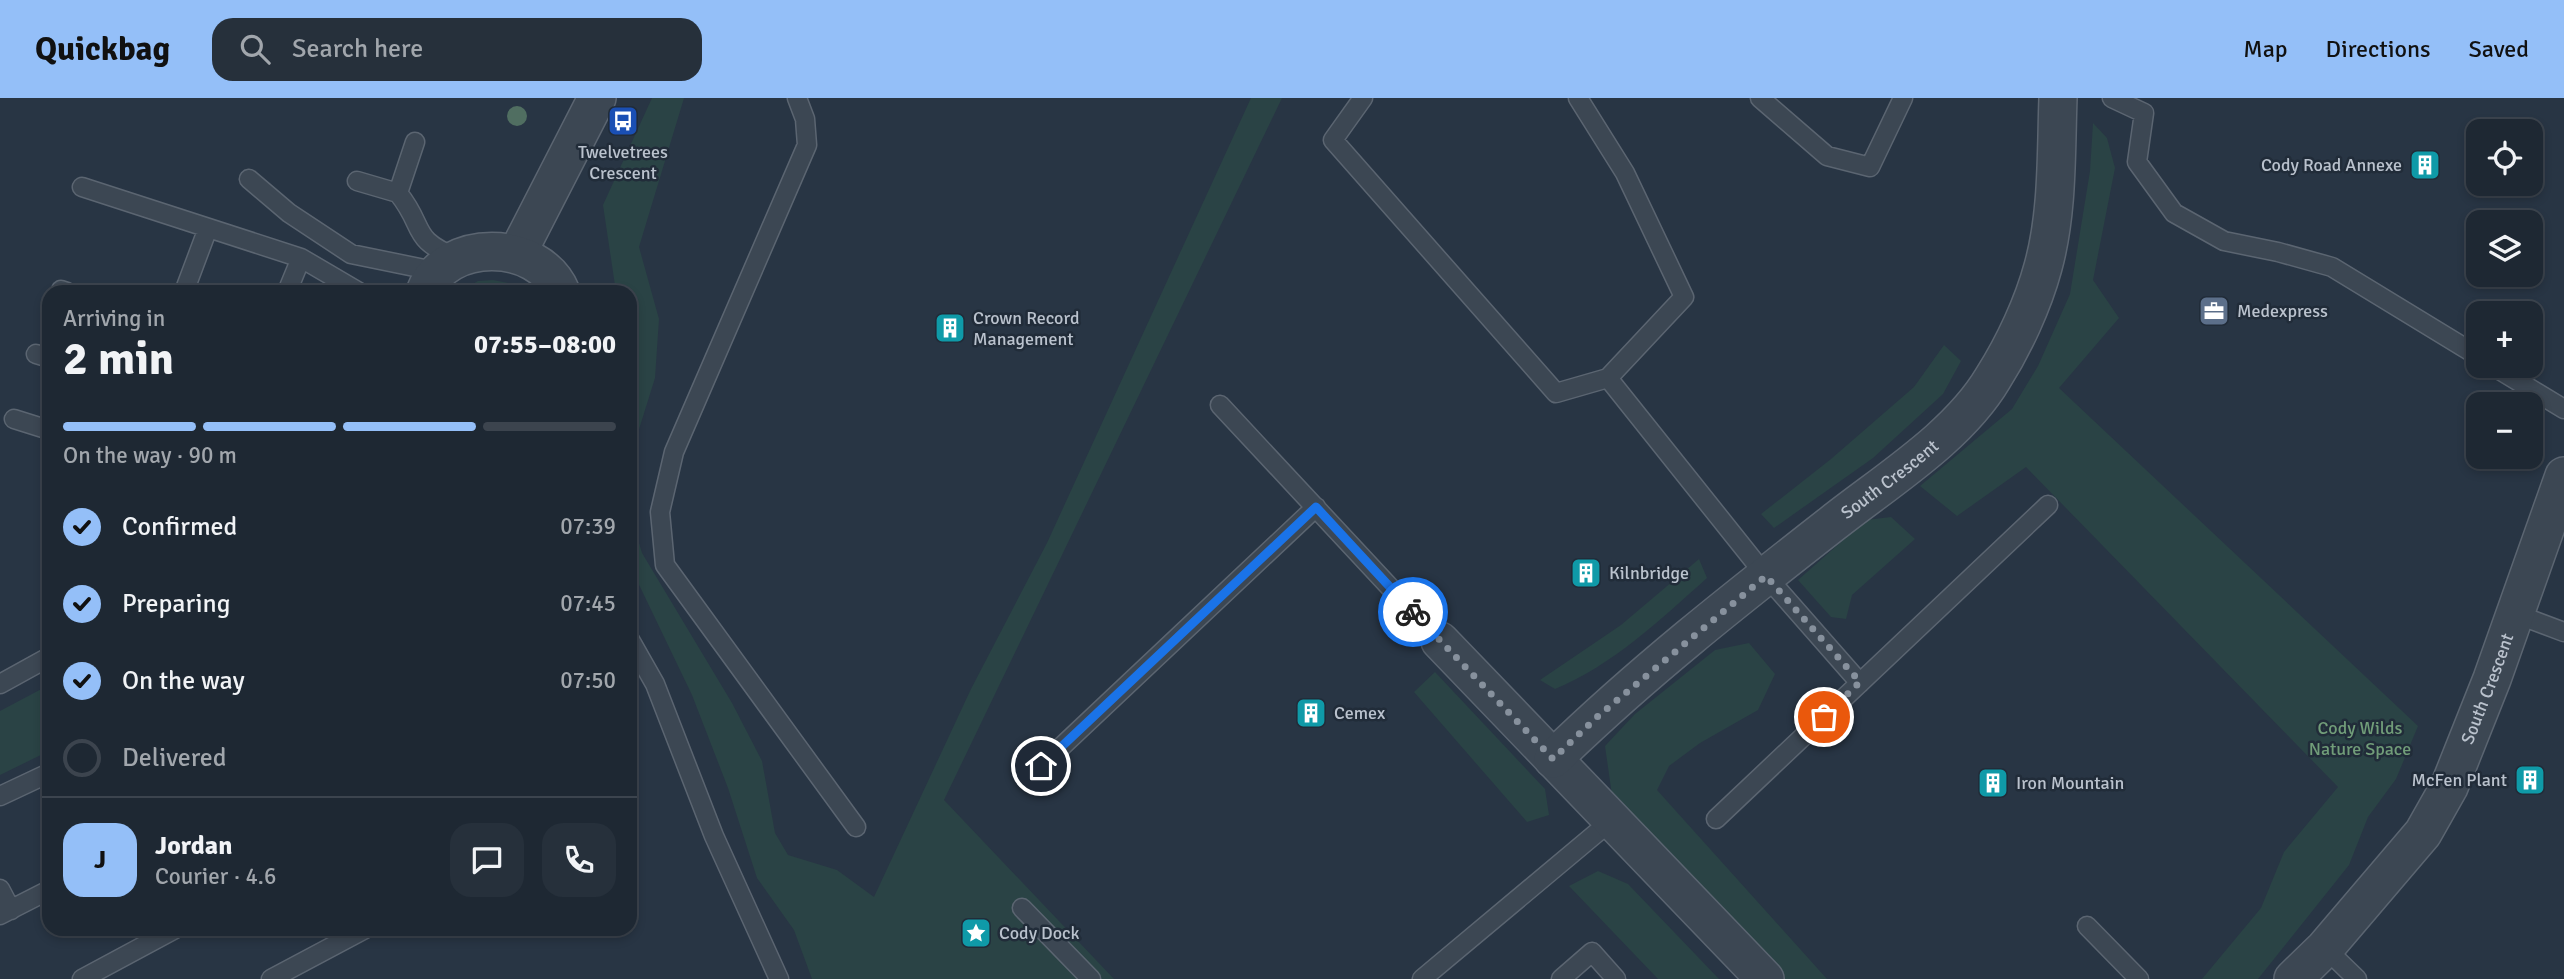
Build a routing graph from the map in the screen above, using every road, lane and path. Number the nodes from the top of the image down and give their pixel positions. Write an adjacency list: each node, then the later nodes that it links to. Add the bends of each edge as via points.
1 (597, 98): 15 (street)
2 (797, 98): 46 (lane, via 807,145 674,452 660,512 665,565)
3 (1363, 98): 23 (lane, via 1333,140 1556,393)
4 (1578, 98): 23 (lane, via 1625,173 1684,297)
5 (1760, 98): 6 (lane, via 1828,156 1870,167)
6 (1903, 98)
7 (2058, 98): 32 (street, South Crescent, via 2055,191 2043,267 1993,379 1961,421)
8 (2112, 98): 22 (lane, via 2144,113 2137,162 2174,213 2224,242 2332,267)
9 (415, 142): 13 (lane)
10 (249, 179): 17 (lane, via 289,213 351,254)
11 (357, 181): 13 (lane)
12 (82, 187): 14 (lane)
13 (398, 193): 17 (lane, via 408,205 417,231 433,248)
14 (208, 228): 16 (lane); 18 (lane)
15 (517, 254): 17 (street, via 493,250); 21 (street, via 540,266)
16 (301, 258): 19 (lane); 20 (lane)
17 (441, 275)
18 (187, 285)
19 (290, 285)
20 (347, 285)
21 (555, 285)
22 (2466, 349)
23 (1608, 378): 32 (lane)
24 (2513, 378): 26 (lane)
25 (1220, 405): 31 (lane)
26 (2564, 409)
27 (14, 419): 28 (lane)
28 (42, 428)
29 (2564, 476): 33 (street, South Crescent)
30 (2048, 505): 38 (lane)
31 (1316, 507): 35 (lane); 41 (lane)
32 (1766, 576): 38 (lane); 40 (street, South Crescent)
33 (2516, 614): 34 (lane); 54 (street, South Crescent, via 2449,787 2423,833)
34 (2564, 632)
35 (1440, 641): 40 (street)
36 (637, 652): 57 (lane, via 655,684 714,836)
37 (42, 661): 39 (lane)
38 (1860, 682): 44 (lane)
39 (0, 684)
40 (1553, 759): 45 (street)
41 (1041, 766)
42 (42, 776): 43 (lane)
43 (0, 796)
44 (1716, 819)
45 (1612, 820): 59 (lane); 62 (street)
46 (856, 827)
47 (0, 889): 50 (lane)
48 (42, 894): 50 (lane)
49 (1022, 908): 58 (lane)
50 (6, 912)
51 (2087, 926): 63 (lane)
52 (162, 936): 55 (lane)
53 (352, 936): 56 (lane)
54 (2325, 948): 64 (street, South Crescent); 65 (lane)
55 (82, 979)
56 (271, 979)
57 (779, 979)
58 (1091, 979)
59 (1422, 979)
60 (1561, 979): 61 (lane, via 1592,952)
61 (1616, 979)
62 (1765, 979)
63 (2139, 979)
64 (2293, 979)
65 (2357, 979)

